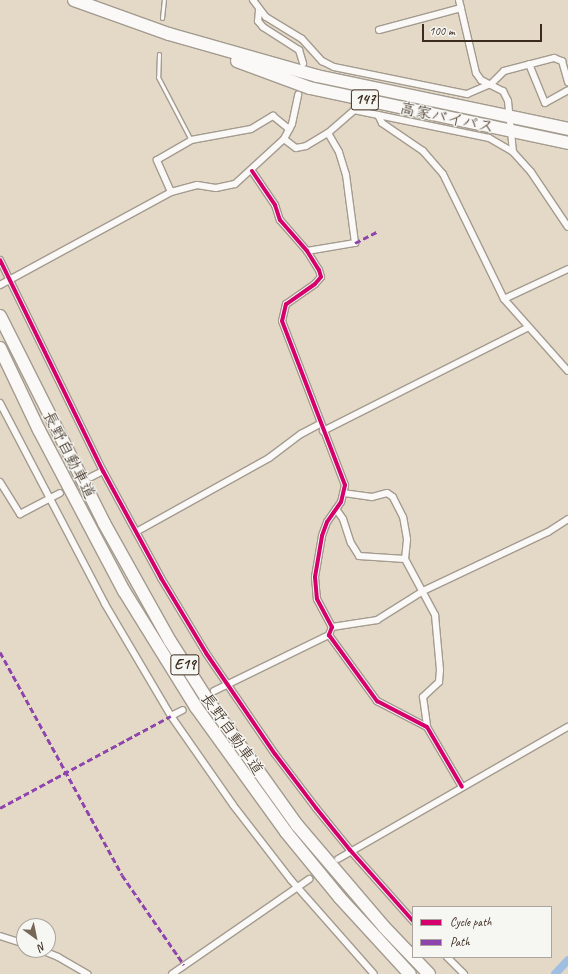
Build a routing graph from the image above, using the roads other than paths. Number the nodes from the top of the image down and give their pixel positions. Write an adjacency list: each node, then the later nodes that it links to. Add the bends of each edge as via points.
1 (74, 0): 9 (highway, 高家バイパス / 147)
2 (164, 0): 7 (lane)
3 (253, 0): 6 (street)
4 (459, 0): 5 (street)
5 (461, 8): 8 (street); 14 (street, via 476,73 481,80)
6 (259, 10): 11 (street, via 258,20 299,50); 14 (street, via 278,26 302,39 322,61 334,67 459,94 473,92)
7 (162, 18)
8 (378, 30)
9 (169, 34): 18 (highway, 高家バイパス / 147, via 317,76); 21 (highway, 高家バイパス / 147, via 264,73 310,88)
10 (159, 54): 24 (lane, via 158,77)
11 (303, 63)
12 (529, 64): 13 (street, via 559,58); 14 (street, via 504,71); 15 (street, via 545,103)
13 (568, 82)
14 (491, 84): 18 (street, via 503,91)
15 (568, 90)
16 (298, 95): 19 (street)
17 (378, 115): 22 (street, via 354,110); 26 (street, via 489,138); 35 (street, via 382,123 423,151 443,174)
18 (510, 116): 20 (highway, 高家バイパス / 147); 21 (street)
19 (289, 129): 23 (street); 24 (street, via 274,116 251,129)
20 (568, 129)
21 (510, 130): 25 (highway, 高家バイパス / 147); 26 (street)
22 (328, 133): 23 (street, via 306,146 296,148); 30 (street, via 339,152 346,175 355,243)
23 (284, 139): 27 (street)
24 (191, 140): 28 (street, via 157,160)
25 (568, 143)
26 (513, 152): 29 (street, via 531,172)
27 (252, 171): 28 (street, via 235,184 216,188 197,185); 30 (street, via 275,205 280,220)
28 (171, 192): 33 (street)
29 (568, 227)
30 (307, 251): 41 (street, via 319,270 320,277 315,284 286,304 282,321)
31 (0, 260): 33 (street)
32 (568, 269): 35 (street)
33 (10, 280): 34 (street); 42 (street)
34 (0, 285)
35 (504, 299): 37 (street)
36 (0, 316): 70 (highway, 長野自動車道 / E19, via 107,530 170,641 209,702 297,825)
37 (527, 328): 39 (street); 41 (street)
38 (0, 348): 76 (highway, 長野自動車道 / E19, via 124,591 196,707 286,832 340,898)
39 (568, 371)
40 (0, 403): 47 (street)
41 (322, 428): 46 (street, via 343,476); 50 (street, via 301,434 269,458)
42 (103, 470): 43 (street); 50 (street)
43 (91, 477)
44 (0, 482): 47 (street, via 20,514)
45 (60, 493): 47 (street)
46 (344, 493): 48 (street); 51 (street, via 372,497 387,493 393,497 403,517 407,539)
47 (48, 500): 58 (street)
48 (336, 509): 51 (street, via 343,519 350,543 359,556); 53 (street, via 322,536 315,577 317,600)
49 (568, 519): 52 (street, via 548,532)
50 (136, 532): 55 (street)
51 (405, 559): 52 (street)
52 (423, 592): 53 (street, via 377,620); 59 (street, via 435,615 440,670 438,682 423,698)
53 (332, 627): 54 (street)
54 (329, 635): 55 (street); 59 (street, via 377,701)
55 (226, 684): 56 (street); 62 (street, via 275,754)
56 (214, 691)
57 (183, 710): 58 (street)
58 (171, 716): 65 (street, via 233,805)
59 (426, 727): 61 (street)
60 (568, 727): 61 (street)
61 (462, 787): 62 (street)
62 (350, 850): 63 (street); 66 (street)
63 (338, 859)
64 (309, 879): 65 (street)
65 (297, 887): 74 (street); 75 (street)
66 (412, 920)
67 (0, 936): 68 (street)
68 (16, 941)
69 (56, 956): 73 (street)
70 (412, 956)
71 (414, 958): 77 (highway, 長野自動車道 / E19)
72 (448, 958): 78 (street)
73 (87, 974)
74 (172, 974)
75 (374, 974)
76 (410, 974)
77 (429, 974)
78 (464, 974)

